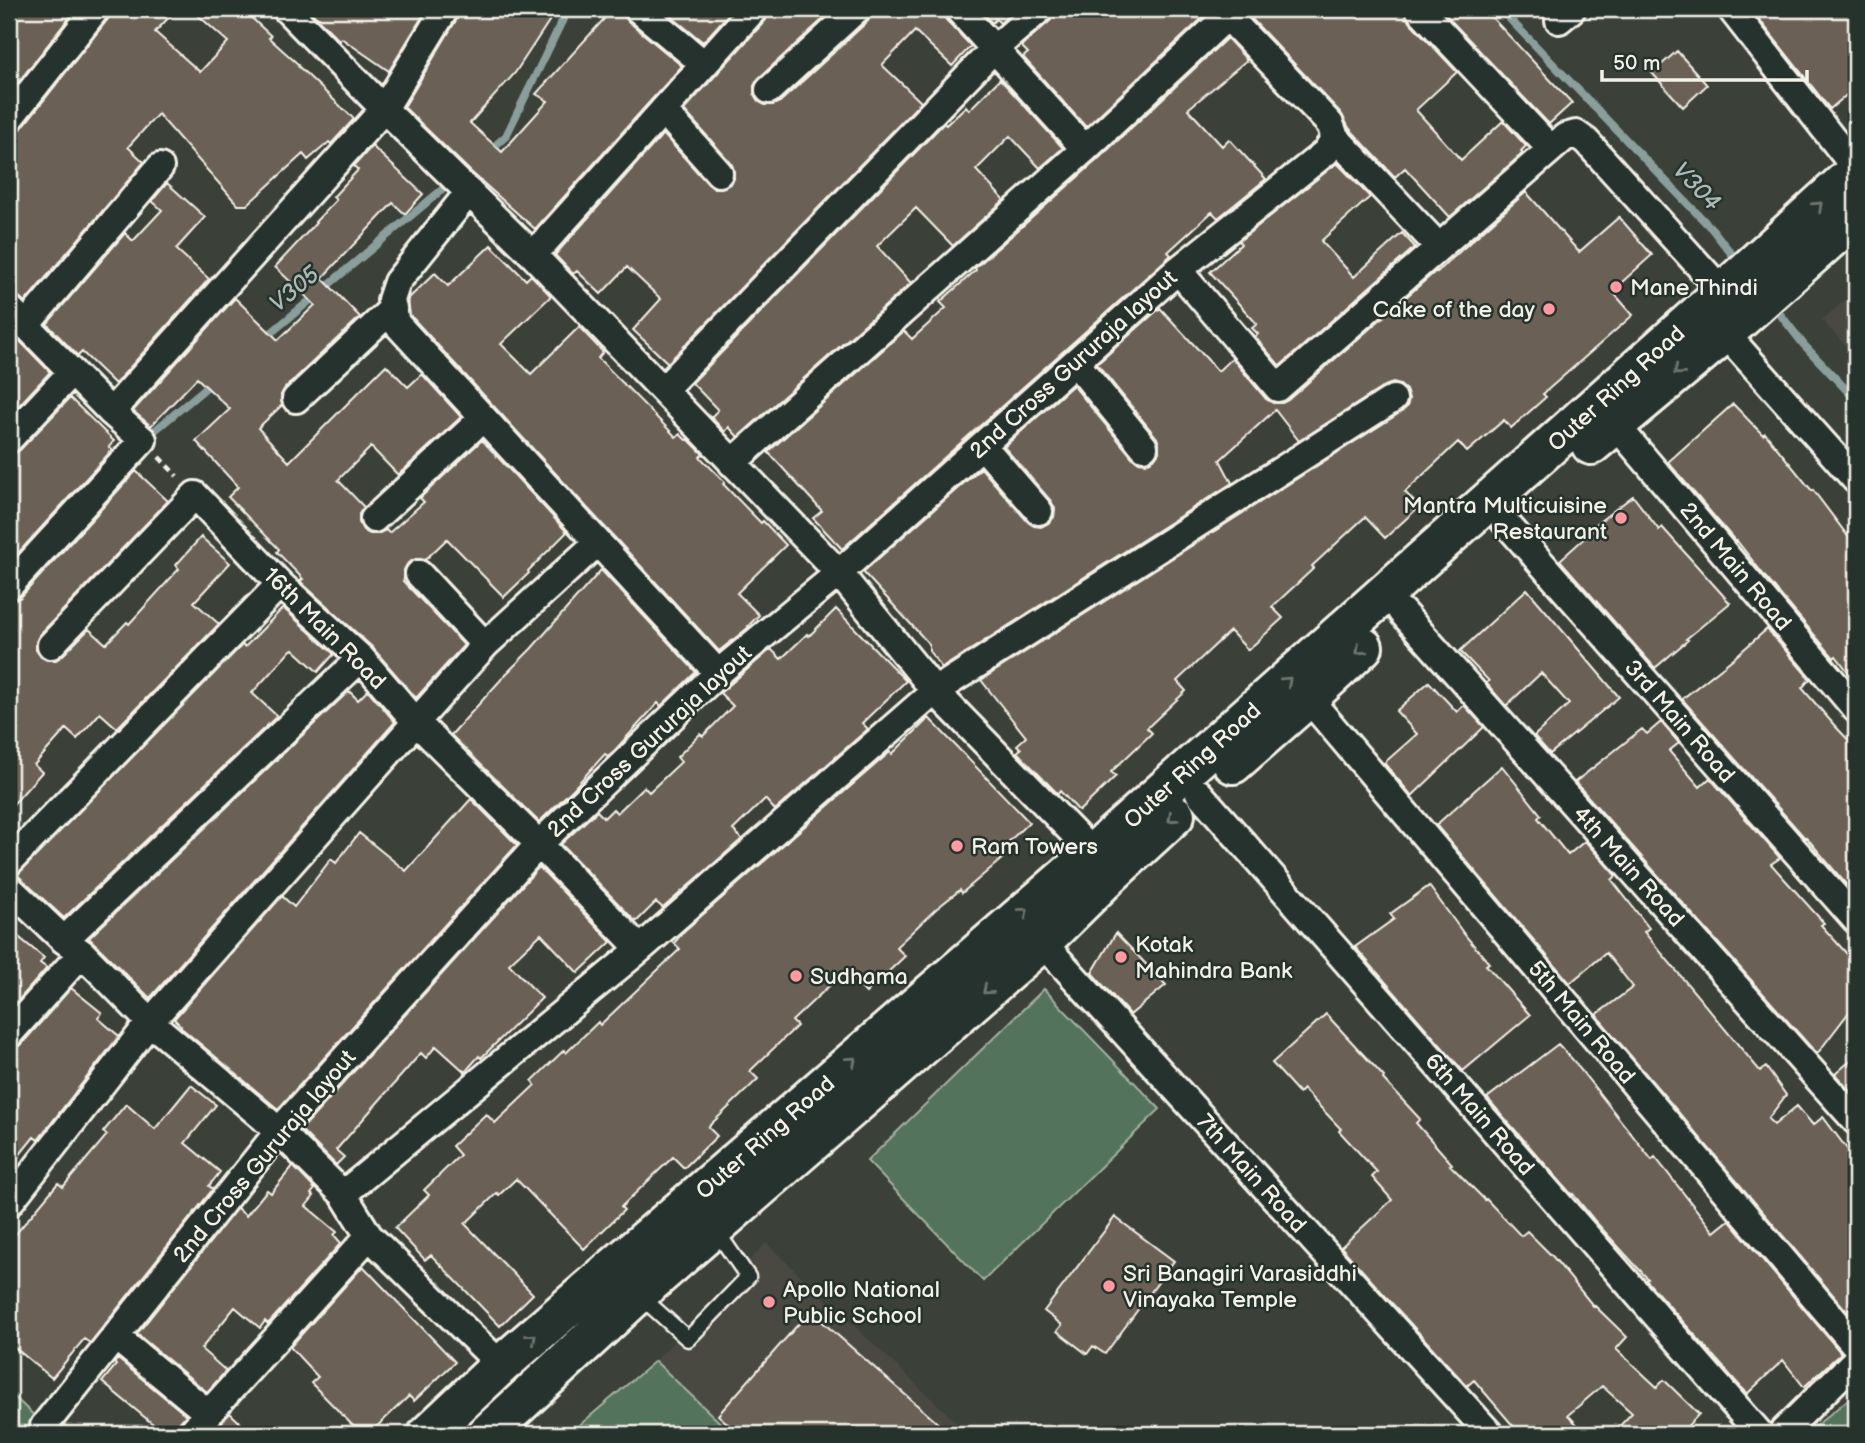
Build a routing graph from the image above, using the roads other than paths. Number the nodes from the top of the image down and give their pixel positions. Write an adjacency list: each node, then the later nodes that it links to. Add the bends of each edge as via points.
1 (96, 9): 17 (street)
2 (286, 9): 15 (street)
3 (444, 9): 15 (street)
4 (638, 9): 13 (street)
5 (754, 9): 13 (street)
6 (857, 9): 14 (street)
7 (958, 9): 12 (street)
8 (1040, 9): 12 (street)
9 (1419, 9): 20 (street)
10 (1731, 9): 22 (street)
11 (1231, 12): 18 (street, via 1329,124); 19 (street)
12 (994, 49): 19 (street); 35 (street)
13 (704, 64): 16 (street)
14 (769, 90)
15 (384, 109): 24 (street); 38 (street)
16 (663, 110): 23 (street); 27 (street)
17 (9, 119)
18 (1335, 137): 26 (street); 29 (street, 2nd Cross Gururaja layout, via 1326,152)
19 (1085, 149): 44 (street)
20 (1551, 149): 26 (street); 30 (street, via 1576,134 1586,141)
21 (160, 167): 32 (street)
22 (1856, 170): 28 (highway, Outer Ring Road, one-way to 22)
23 (719, 173)
24 (467, 190): 27 (street); 31 (street, via 397,282)
25 (1856, 216): 28 (highway, Outer Ring Road)
26 (1439, 247): 29 (street, via 1278,388)
27 (533, 255): 35 (street)
28 (1789, 255): 30 (highway, Outer Ring Road)
29 (1178, 270): 33 (street, 2nd Cross Gururaja layout)
30 (1732, 305): 40 (highway, Outer Ring Road, one-way to 40); 45 (street); 65 (highway, Outer Ring Road, one-way to 30)
31 (393, 308): 36 (street); 39 (street, via 396,323)
32 (17, 317): 34 (street)
33 (1075, 362): 42 (street, 2nd Cross Gururaja layout); 43 (street)
34 (72, 372): 38 (street); 41 (street)
35 (663, 390): 44 (street)
36 (296, 399)
37 (1393, 399): 59 (street)
38 (111, 412): 53 (street, via 143,440)
39 (483, 418): 47 (street); 49 (street)
40 (1615, 424): 48 (highway, Outer Ring Road); 61 (street, 2nd Main Road)
41 (9, 439)
42 (982, 445): 46 (street); 51 (street, 2nd Cross Gururaja layout)
43 (1144, 447)
44 (732, 463): 51 (street)
45 (1856, 480)
46 (1039, 511)
47 (374, 519)
48 (1505, 522): 54 (highway, Outer Ring Road); 68 (street, 3rd Main Road)
49 (597, 543): 56 (street); 58 (street)
50 (419, 573): 56 (street)
51 (839, 573): 58 (street, 2nd Cross Gururaja layout); 59 (street)
52 (280, 584): 55 (street, 16th Main Road, via 195,495); 57 (street, 16th Main Road); 66 (street)
53 (9, 586)
54 (1401, 611): 60 (highway, Outer Ring Road, one-way to 60); 74 (street, 4th Main Road)
55 (51, 645)
56 (485, 645): 62 (street)
57 (362, 658): 62 (street, 16th Main Road); 70 (street)
58 (718, 673): 64 (street, 2nd Cross Gururaja layout)
59 (934, 691): 65 (street); 71 (street)
60 (1308, 698): 63 (highway, Outer Ring Road); 82 (street, 5th Main Road)
61 (1856, 709)
62 (416, 722): 64 (street, 16th Main Road); 72 (street)
63 (1199, 793): 69 (highway, Outer Ring Road, one-way to 69); 91 (street, 6th Main Road)
64 (539, 844): 71 (street, 16th Main Road); 75 (street, 2nd Cross Gururaja layout)
65 (1093, 853): 84 (highway, Outer Ring Road, one-way to 65)
66 (9, 862)
67 (9, 888): 70 (street)
68 (1856, 920)
69 (1041, 942): 78 (highway, Outer Ring Road, one-way to 78); 90 (street, 7th Main Road)
70 (73, 947): 72 (street); 73 (street)
71 (640, 949): 76 (street)
72 (150, 1022): 75 (street); 77 (street)
73 (9, 1034)
74 (1856, 1121)
75 (279, 1131): 76 (street); 81 (street, 2nd Cross Gururaja layout)
76 (343, 1194): 79 (street)
77 (9, 1203)
78 (714, 1228): 80 (highway, Outer Ring Road); 80 (lane, via 748,1277 688,1339)
79 (369, 1236): 84 (street); 85 (street)
80 (638, 1294): 89 (highway, Outer Ring Road)
81 (116, 1337): 85 (street); 86 (street, 2nd Cross Gururaja layout)
82 (1856, 1346)
83 (1856, 1360): 92 (street)
84 (501, 1365): 88 (highway, Outer Ring Road)
85 (209, 1414): 87 (street)
86 (44, 1426)
87 (191, 1434)
88 (428, 1434)
89 (487, 1434)
90 (1490, 1434)
91 (1760, 1434)
92 (1781, 1434)

